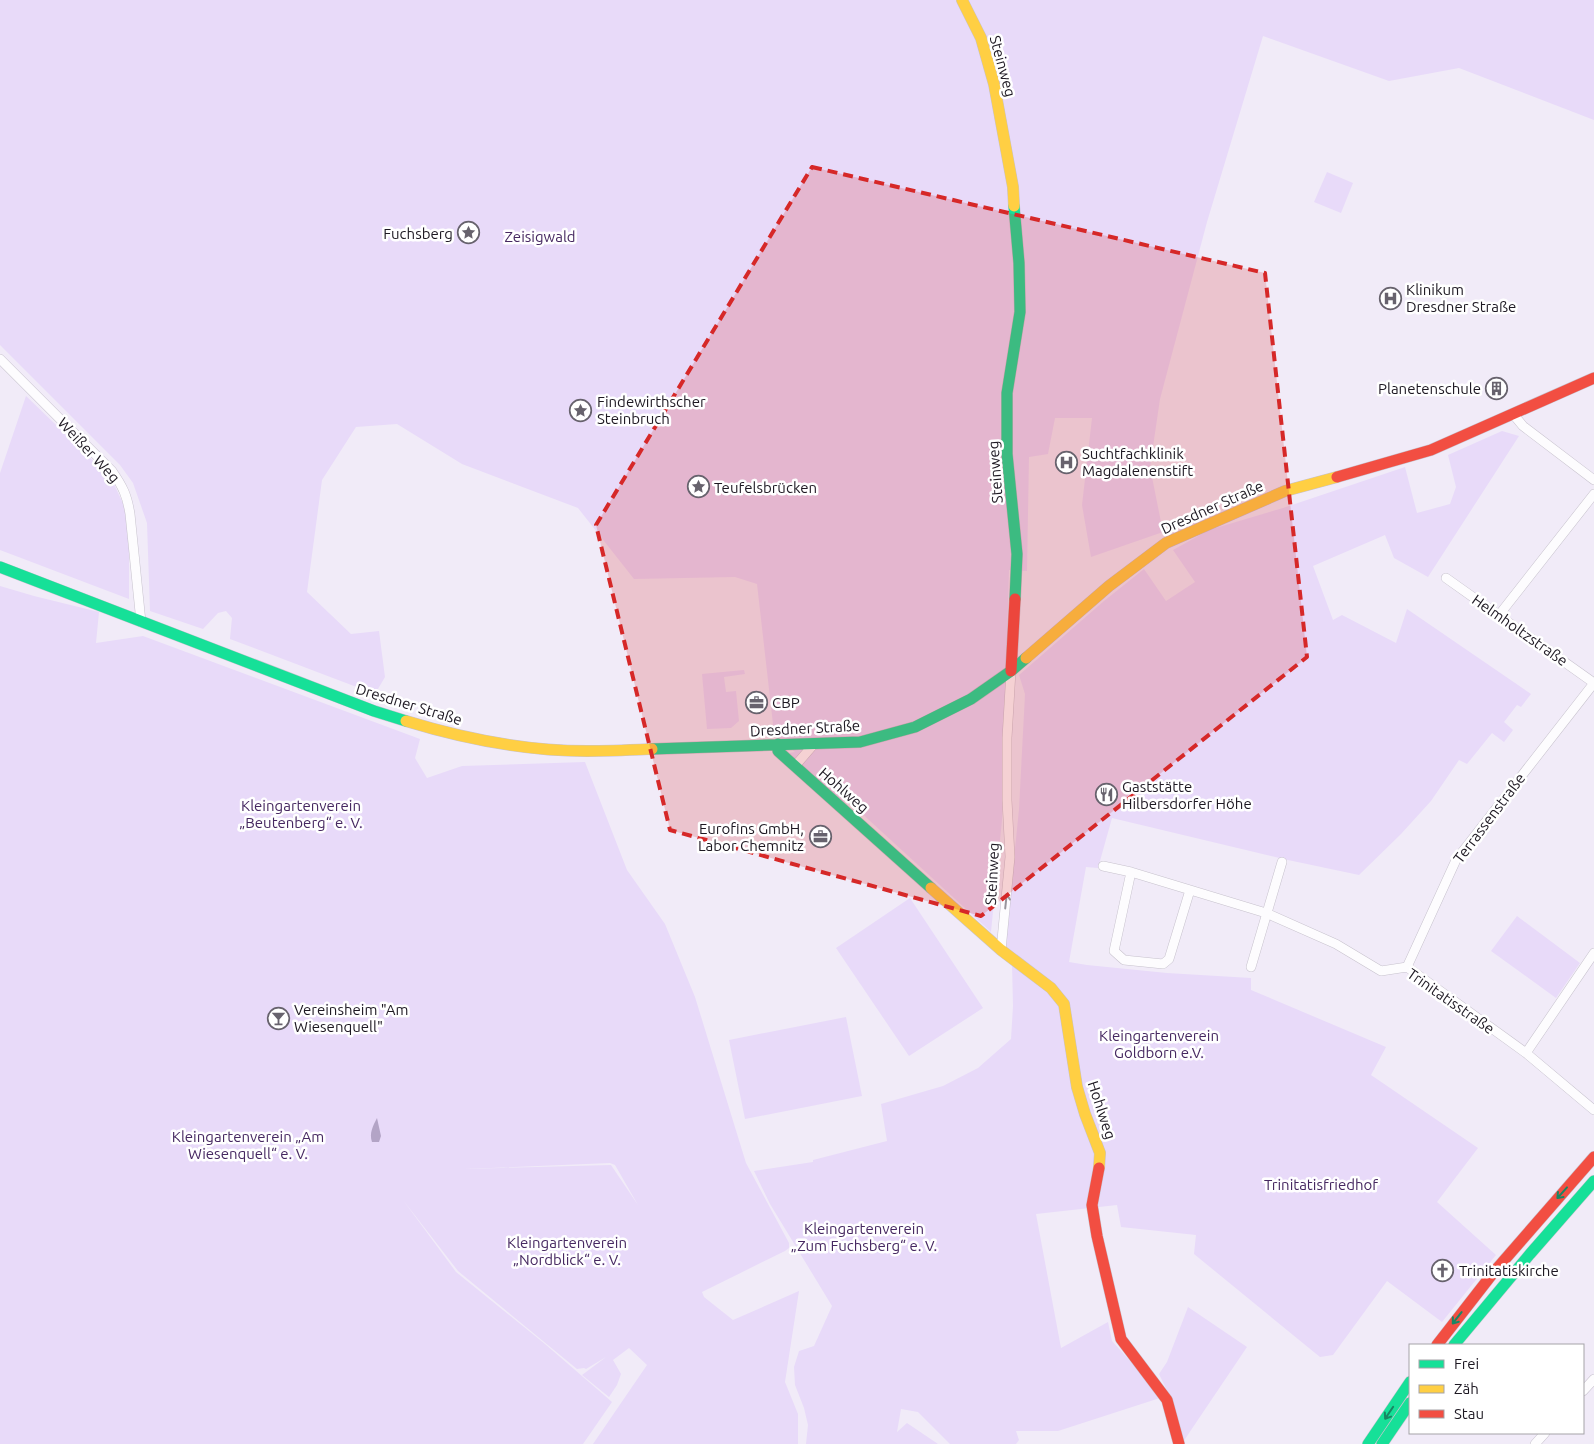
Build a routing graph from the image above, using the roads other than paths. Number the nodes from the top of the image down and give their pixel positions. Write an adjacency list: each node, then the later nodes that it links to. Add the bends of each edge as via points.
1 (962, 0): 11 (main road, Steinweg, via 981,38 994,84 1013,187 1018,253 1020,312 1007,393 1007,454 1017,554)
2 (0, 359): 10 (street, Weißer Weg, via 112,471 124,487 130,514)
3 (1594, 378): 4 (main road, Dresdner Straße)
4 (1513, 414): 5 (street, via 1523,426); 11 (main road, Dresdner Straße, via 1432,450 1285,491 1166,543 1109,586)
5 (1594, 480)
6 (1594, 494): 9 (street)
7 (0, 567): 10 (main road, Dresdner Straße)
8 (1446, 578): 9 (street, Helmholtzstraße)
9 (1499, 615): 12 (street, Helmholtzstraße)
10 (141, 622): 13 (main road, Dresdner Straße, via 374,711 423,727 488,742 586,751)
11 (1010, 671): 14 (main road, Dresdner Straße, via 971,700 914,727 860,742); 21 (street, Steinweg, one-way to 11, via 1009,847 1007,738)
12 (1594, 683): 24 (street, Terrassenstraße, via 1456,860)
13 (778, 744): 14 (main road, Dresdner Straße); 15 (main road, Hohlweg, via 778,751)
14 (814, 744): 15 (street, Hohlweg)
15 (795, 766): 21 (main road, Hohlweg)
16 (1282, 862): 20 (street)
17 (1104, 866): 18 (street, Trinitatisstraße)
18 (1131, 872): 19 (street, Trinitatisstraße); 19 (street, via 1114,951 1124,960 1163,964 1169,959)
19 (1190, 890): 20 (street, Trinitatisstraße)
20 (1266, 913): 23 (street); 24 (street, Trinitatisstraße, via 1336,944 1381,971)
21 (1001, 950): 36 (main road, Hohlweg, via 1051,988 1064,1004 1077,1087 1100,1153 1092,1204 1121,1339 1167,1400)
22 (1594, 953): 25 (street)
23 (1252, 967)
24 (1407, 967): 25 (street, Trinitatisstraße)
25 (1526, 1053): 26 (street, Trinitatisstraße)
26 (1594, 1110)
27 (1594, 1157): 29 (main road, one-way to 29)
28 (1594, 1182): 30 (main road)
29 (1437, 1344)
30 (1455, 1344)
31 (1594, 1379): 33 (street)
32 (1409, 1383): 37 (main road, one-way to 37)
33 (1584, 1390)
34 (1409, 1404): 38 (main road)
35 (1545, 1434): 39 (street)
36 (1180, 1444)
37 (1368, 1444)
38 (1382, 1444)
39 (1535, 1444)

